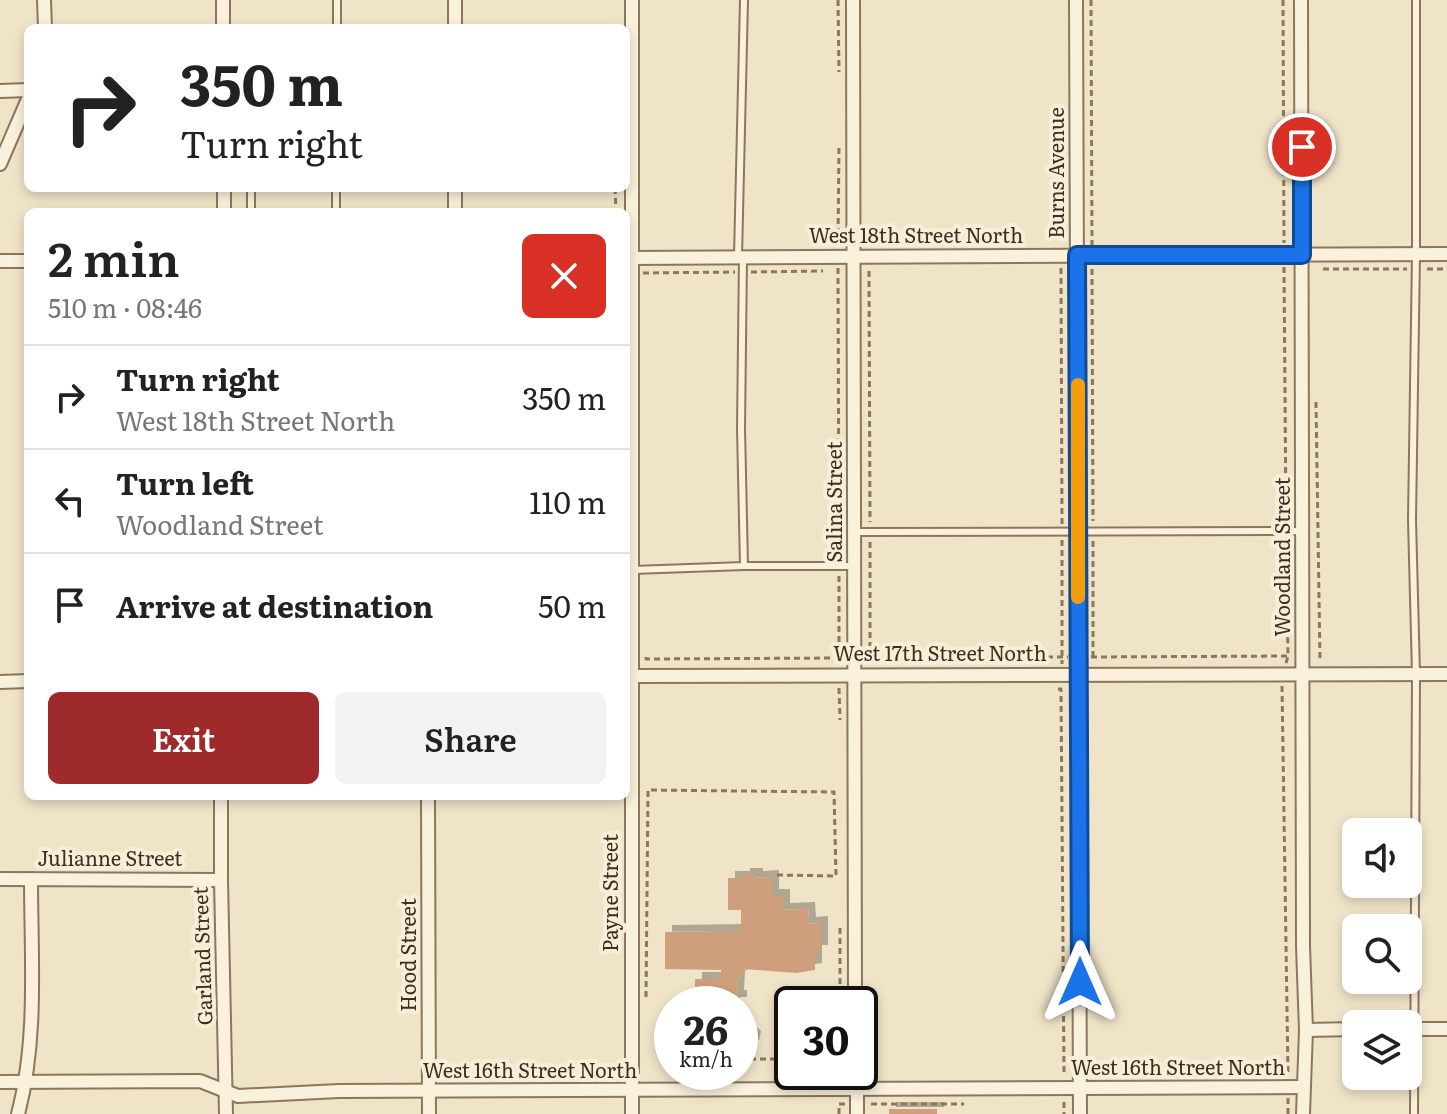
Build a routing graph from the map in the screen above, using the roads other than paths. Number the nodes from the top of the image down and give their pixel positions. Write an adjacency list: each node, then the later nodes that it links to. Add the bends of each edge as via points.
1 (44, 0): 11 (street)
2 (223, 0): 12 (street)
3 (337, 0): 13 (lane)
4 (455, 0): 14 (street)
5 (632, 0): 19 (street, Payne Street)
6 (744, 0): 24 (lane)
7 (853, 0): 25 (street, Salina Street)
8 (1076, 0): 22 (street, Burns Avenue)
9 (1301, 0): 23 (street, Woodland Street)
10 (1416, 0): 20 (lane)
11 (45, 24)
12 (223, 24)
13 (337, 24)
14 (455, 24)
15 (24, 90): 16 (street)
16 (0, 91)
17 (24, 108): 18 (street)
18 (0, 164)
19 (630, 172)
20 (1416, 254): 21 (street, West 18th Street North); 23 (street, West 18th Street North); 39 (lane)
21 (1447, 254)
22 (1077, 255): 23 (street, West 18th Street North); 25 (street, West 18th Street North); 32 (street, Burns Avenue)
23 (1302, 255): 30 (street, Woodland Street)
24 (740, 257): 25 (street, West 18th Street North); 26 (street, West 18th Street North); 33 (lane)
25 (854, 257): 31 (street, Salina Street)
26 (630, 258)
27 (0, 261): 28 (street)
28 (24, 261)
29 (630, 414): 35 (street, Payne Street)
30 (1303, 531): 32 (lane); 41 (street, Woodland Street)
31 (855, 532): 32 (lane); 34 (street, Salina Street)
32 (1078, 532): 38 (street, Burns Avenue)
33 (744, 566): 34 (lane); 35 (lane)
34 (855, 566): 37 (street, Salina Street)
35 (631, 570): 36 (street, Payne Street)
36 (630, 605)
37 (856, 674): 38 (street, West 17th Street North); 42 (street, West 17th Street North); 51 (street, Salina Street)
38 (1079, 674): 41 (street, West 17th Street North); 60 (street, Burns Avenue)
39 (1416, 674): 40 (street, West 17th Street North); 41 (street, West 17th Street North); 52 (lane)
40 (1447, 674)
41 (1304, 675): 56 (street, Woodland Street)
42 (630, 676)
43 (24, 681): 44 (street)
44 (0, 682)
45 (221, 800): 50 (street, Garland Street)
46 (428, 800): 67 (street, Hood Street)
47 (629, 800): 63 (street, Payne Street)
48 (0, 879): 49 (street, Julianne Street)
49 (31, 879): 50 (street, Julianne Street); 58 (street)
50 (221, 880): 66 (street, Garland Street)
51 (855, 986)
52 (1411, 1010)
53 (1342, 1029): 56 (street)
54 (1422, 1029): 55 (street)
55 (1447, 1029)
56 (1306, 1030): 59 (street, Woodland Street)
57 (0, 1082): 58 (street, West 16th Street North)
58 (27, 1082): 66 (street, West 16th Street North, via 200,1081); 68 (street)
59 (1303, 1087): 60 (street, West 16th Street North); 74 (street, Woodland Street)
60 (1081, 1088): 62 (street, West 16th Street North); 73 (street, Burns Avenue)
61 (774, 1089): 63 (street, West 16th Street North)
62 (878, 1089)
63 (632, 1090): 67 (street, West 16th Street North); 71 (street, Payne Street)
64 (857, 1090): 72 (street)
65 (1413, 1090): 75 (lane)
66 (227, 1092): 67 (street, West 16th Street North); 69 (street, Garland Street)
67 (429, 1092): 70 (street, Hood Street)
68 (18, 1114)
69 (226, 1114)
70 (429, 1114)
71 (632, 1114)
72 (857, 1114)
73 (1080, 1114)
74 (1303, 1114)
75 (1414, 1114)

